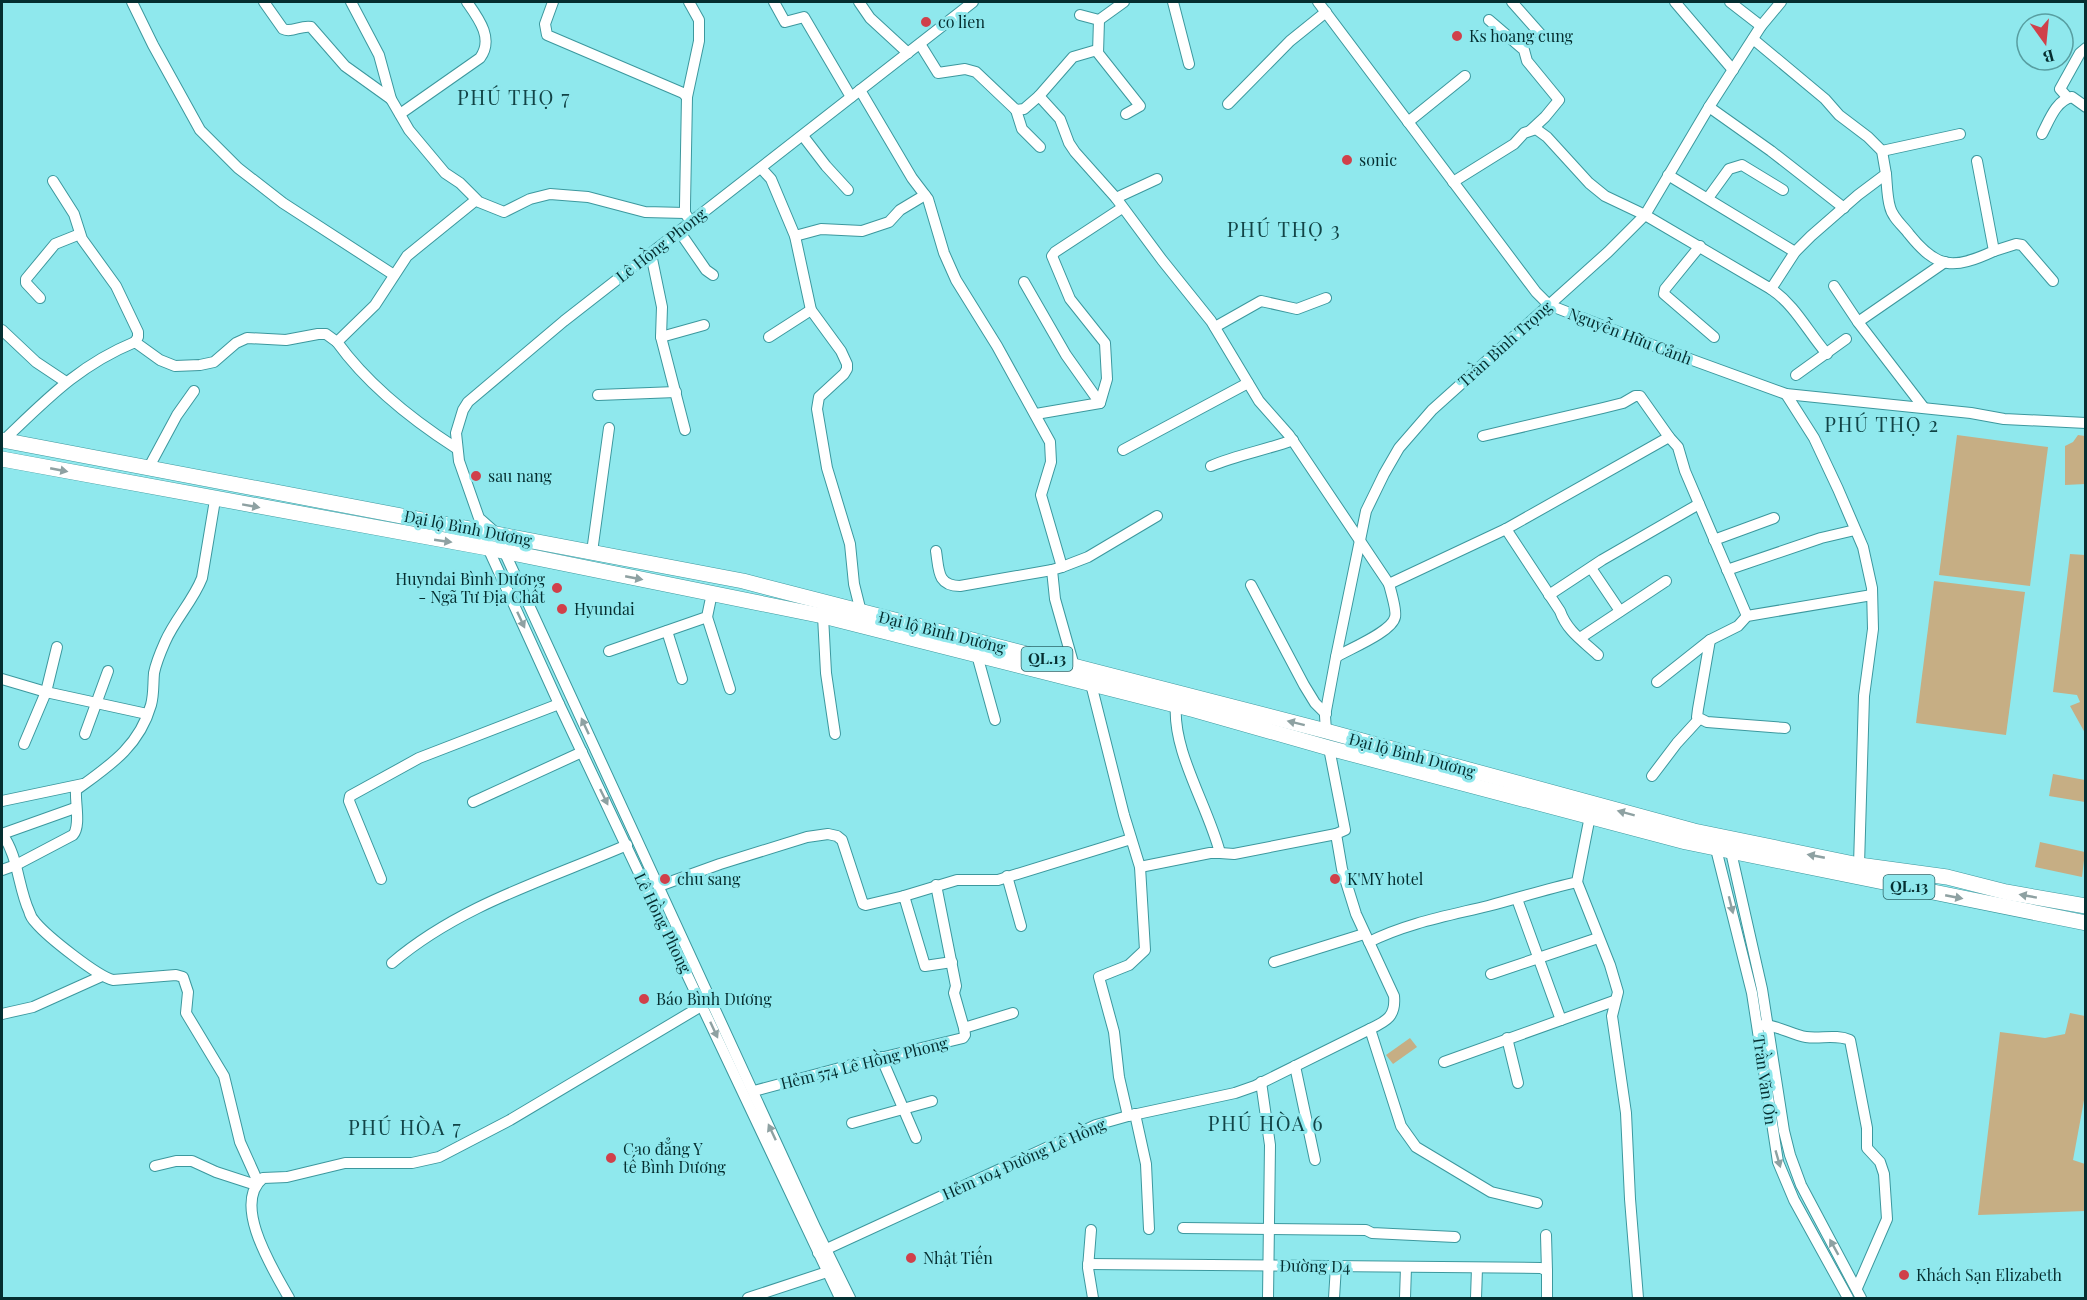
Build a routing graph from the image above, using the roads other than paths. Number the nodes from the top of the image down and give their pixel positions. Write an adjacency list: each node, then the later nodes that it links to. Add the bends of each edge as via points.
1 (132, 2): 74 (street, via 190,114 206,136 238,168 283,203)
2 (264, 2): 35 (street, via 282,29 311,27 345,66)
3 (351, 2): 35 (street, via 379,56)
4 (467, 2): 40 (street, via 485,34 486,50)
5 (554, 2): 33 (street, via 545,24 547,35)
6 (689, 2): 33 (street, via 699,20 699,41)
7 (774, 2): 31 (street, via 785,22 804,17)
8 (859, 2): 27 (street, via 870,18)
9 (973, 2): 24 (street, Lê Hồng Phong)
10 (1124, 2): 19 (street)
11 (1173, 2): 28 (street)
12 (1318, 2): 17 (street, Nguyễn Hữu Cảnh)
13 (1512, 2): 22 (street)
14 (1675, 2): 29 (street)
15 (1730, 2): 21 (street)
16 (1781, 2): 21 (street, Trần Bình Trọng)
17 (1326, 12): 36 (street, via 1290,41); 42 (street, Nguyễn Hữu Cảnh)
18 (1080, 15): 19 (street)
19 (1099, 20): 26 (street)
20 (1489, 20): 43 (street, via 1524,50 1527,61 1559,100)
21 (1761, 26): 23 (street, Trần Bình Trọng)
22 (1543, 37)
23 (1753, 39): 29 (street, Trần Bình Trọng); 48 (street)
24 (920, 44): 27 (street, Lê Hồng Phong); 39 (street, via 938,73 965,69 976,72)
25 (2085, 48): 34 (street, via 2061,89)
26 (1097, 50): 32 (street, via 1073,57); 41 (street, via 1140,106)
27 (908, 53): 31 (street, Lê Hồng Phong)
28 (1189, 64)
29 (1733, 70): 37 (street, Trần Bình Trọng)
30 (1465, 76): 42 (street)
31 (856, 93): 46 (street, Lê Hồng Phong); 58 (street)
32 (1039, 96): 39 (street, via 1024,109); 59 (street, via 1060,119 1075,152)
33 (687, 97): 65 (street)
34 (2068, 98): 38 (street); 45 (street, via 2060,102)
35 (391, 99): 40 (street)
36 (1228, 104)
37 (1709, 106): 52 (street, Trần Bình Trọng); 63 (street)
38 (2085, 107)
39 (1016, 110): 47 (street, via 1022,129)
40 (400, 114): 61 (street, via 433,161)
41 (1126, 114)
42 (1408, 122): 55 (street, Nguyễn Hữu Cảnh)
43 (1531, 130): 55 (street); 64 (street, via 1547,137 1605,196)
44 (1960, 134): 48 (street)
45 (2042, 135)
46 (803, 136): 50 (street, Lê Hồng Phong); 56 (street)
47 (1040, 147)
48 (1882, 151): 51 (street)
49 (1977, 161): 70 (street)
50 (761, 168): 65 (street, Lê Hồng Phong); 68 (street, via 771,179)
51 (1886, 174): 63 (street); 73 (street, via 1890,208 1927,255)
52 (1668, 176): 60 (street); 64 (street, Trần Bình Trọng)
53 (1157, 179): 59 (street)
54 (53, 182): 67 (street, via 74,214)
55 (1453, 182): 82 (street, Nguyễn Hữu Cảnh)
56 (848, 190)
57 (1783, 190): 60 (street, via 1742,165 1729,169)
58 (925, 195): 68 (street, via 889,222 862,231 821,229); 104 (street, via 956,280)
59 (1116, 198): 62 (street)
60 (1708, 198): 71 (street)
61 (476, 200): 65 (street, via 504,212 542,195 570,194 645,212); 74 (street, via 407,256)
62 (1122, 208): 86 (street); 102 (street, via 1052,256 1070,299 1105,343 1107,379)
63 (1844, 208): 71 (street)
64 (1645, 215): 69 (street); 82 (street, Trần Bình Trọng)
65 (688, 217): 66 (street, Lê Hồng Phong)
66 (679, 231): 72 (street, Lê Hồng Phong); 75 (street)
67 (80, 234): 80 (street, via 55,244 26,279); 92 (street, via 116,286 138,332)
68 (795, 236): 83 (street)
69 (1700, 246): 79 (street); 90 (street, via 1664,294)
70 (1994, 251): 73 (street, via 1973,261); 76 (street, via 2022,245)
71 (1796, 252): 79 (street)
72 (651, 254): 88 (street, via 662,308); 112 (street, Lê Hồng Phong, via 468,402 456,433)
73 (1945, 262): 84 (street)
74 (394, 275): 93 (street, via 375,305)
75 (713, 275)
76 (2053, 281)
77 (1024, 282): 102 (street, via 1066,355)
78 (1834, 286): 84 (street)
79 (1771, 289): 94 (street, via 1792,307)
80 (40, 298)
81 (1326, 298): 86 (street, via 1297,309 1266,300 1256,302)
82 (1549, 305): 100 (street, Nguyễn Hữu Cảnh); 126 (street, Trần Bình Trọng, via 1432,410 1400,448 1366,511)
83 (811, 310): 89 (street); 141 (street, via 847,364 841,378 819,397 817,409 827,468 850,544)
84 (1858, 322): 103 (street)
85 (704, 325): 88 (street)
86 (1215, 327): 97 (street)
87 (2, 330): 96 (street, via 36,362)
88 (661, 337): 99 (street)
89 (769, 337)
90 (1714, 337)
91 (1846, 339): 94 (street)
92 (135, 342): 93 (street, via 159,360 175,366 214,362 247,338 286,340 326,334); 96 (street, via 86,366)
93 (337, 342): 112 (street, via 351,362 396,404)
94 (1827, 354): 95 (street)
95 (1796, 375)
96 (66, 382): 110 (street)
97 (1248, 383): 111 (street); 113 (street)
98 (194, 391): 116 (street)
99 (676, 392): 101 (street); 107 (street)
100 (1786, 394): 103 (street, Nguyễn Hữu Cảnh); 123 (street, via 1814,438)
101 (598, 396)
102 (1100, 403): 104 (street)
103 (1924, 408): 105 (street, Nguyễn Hữu Cảnh, via 2004,419)
104 (1036, 414): 132 (street, via 1050,442 1051,462 1041,495)
105 (2085, 423)
106 (609, 428): 130 (street)
107 (685, 430)
108 (1483, 436): 109 (street, via 1613,406 1640,396)
109 (1669, 437): 118 (street, via 1678,447); 122 (street)
110 (3, 440): 116 (highway, Đại lộ Bình Dương / QL.13)
111 (1293, 440): 115 (street); 126 (street)
112 (456, 448): 121 (street, Lê Hồng Phong)
113 (1123, 450)
114 (2, 459): 117 (highway, Đại lộ Bình Dương / QL.13, one-way to 117)
115 (1210, 466)
116 (149, 467): 121 (highway, Đại lộ Bình Dương / QL.13)
117 (215, 500): 127 (highway, Đại lộ Bình Dương / QL.13, one-way to 127); 164 (street, via 202,578 165,642 154,671 154,690)
118 (1699, 504): 125 (street); 131 (street)
119 (1157, 516): 132 (street, via 1088,557)
120 (1774, 518): 125 (street)
121 (479, 524): 124 (highway, Đại lộ Bình Dương / QL.13); 127 (highway)
122 (1506, 529): 135 (street); 138 (street)
123 (1855, 530): 133 (street); 139 (street, via 1863,547)
124 (497, 534): 128 (highway); 130 (highway, Đại lộ Bình Dương / QL.13)
125 (1714, 540): 133 (street)
126 (1360, 542): 135 (street); 152 (street, Trần Bình Trọng)
127 (488, 548): 128 (highway, Đại lộ Bình Dương / QL.13); 162 (street, Lê Hồng Phong, one-way to 162)
128 (504, 551): 137 (highway, Đại lộ Bình Dương / QL.13, one-way to 137); 195 (street, Lê Hồng Phong, one-way to 128)
129 (936, 551): 132 (street, via 942,578 950,586)
130 (592, 552): 141 (highway, Đại lộ Bình Dương / QL.13, via 743,581)
131 (1591, 568): 138 (street); 140 (street)
132 (1057, 569): 153 (street, via 1055,599)
133 (1727, 570): 143 (street)
134 (1666, 581): 140 (street)
135 (1389, 584): 152 (street, via 1396,616 1392,624)
136 (1251, 585): 165 (street, via 1304,685)
137 (712, 593): 142 (highway, Đại lộ Bình Dương / QL.13); 144 (street)
138 (1549, 595): 146 (street, via 1571,632)
139 (1872, 595): 143 (street); 188 (street)
140 (1620, 611): 146 (street)
141 (861, 612): 153 (highway, Đại lộ Bình Dương / QL.13)
142 (823, 616): 150 (highway, Đại lộ Bình Dương / QL.13); 171 (street)
143 (1747, 616): 147 (street, via 1738,626)
144 (707, 617): 145 (street); 159 (street)
145 (667, 631): 149 (street); 156 (street)
146 (1580, 638): 151 (street)
147 (1710, 640): 157 (street); 166 (street)
148 (57, 647): 160 (street)
149 (609, 651)
150 (977, 655): 158 (highway, Đại lộ Bình Dương / QL.13); 167 (street)
151 (1599, 655)
152 (1336, 657): 165 (street, Trần Bình Trọng)
153 (1074, 666): 169 (highway, Đại lộ Bình Dương / QL.13, one-way to 153)
154 (108, 672): 161 (street)
155 (2, 679): 160 (street)
156 (682, 679)
157 (1657, 682)
158 (1091, 684): 163 (highway, Đại lộ Bình Dương / QL.13); 183 (street)
159 (730, 689)
160 (45, 692): 161 (street); 172 (street)
161 (96, 703): 164 (street); 170 (street)
162 (559, 704): 174 (street, Lê Hồng Phong); 192 (street, via 419,758 350,796)
163 (1176, 705): 173 (highway, Đại lộ Bình Dương / QL.13); 186 (street, via 1179,739)
164 (147, 714): 176 (street, via 130,747)
165 (1326, 714): 169 (street, Trần Bình Trọng)
166 (1699, 719): 168 (street); 175 (street)
167 (995, 720)
168 (1785, 728)
169 (1326, 731): 173 (highway); 188 (highway, Đại lộ Bình Dương / QL.13, one-way to 169, via 1694,831)
170 (85, 734)
171 (835, 734)
172 (24, 744)
173 (1329, 748): 180 (highway, Đại lộ Bình Dương / QL.13); 182 (street, Hẻm 104 Đường Lê Hồng, via 1345,830)
174 (582, 752): 178 (street); 184 (street, Lê Hồng Phong, one-way to 184)
175 (1652, 776)
176 (86, 783): 177 (street); 179 (street, via 76,790)
177 (2, 801)
178 (473, 802)
179 (75, 808): 181 (street); 187 (street, via 78,830 74,835)
180 (1590, 816): 185 (highway, Đại lộ Bình Dương / QL.13); 193 (street)
181 (2, 834): 187 (street)
182 (1336, 834): 186 (street, via 1234,854); 201 (street, Hẻm 104 Đường Lê Hồng, via 1347,889)
183 (1131, 839): 189 (street); 191 (street)
184 (627, 845): 206 (street, via 473,910); 210 (street, Lê Hồng Phong)
185 (1724, 850): 199 (highway, Đại lộ Bình Dương / QL.13, one-way to 199); 214 (street, Trần Văn Ơn, via 1739,939)
186 (1220, 853): 189 (street)
187 (16, 865): 190 (street); 208 (street, via 22,893 35,922)
188 (1858, 865): 198 (highway, Đại lộ Bình Dương / QL.13, one-way to 188, via 1947,877)
189 (1140, 867): 226 (street, via 1145,950 1129,965 1099,977 1114,1032 1119,1077)
190 (2, 870)
191 (1007, 876): 194 (street); 200 (street)
192 (381, 879)
193 (1577, 882): 197 (street); 202 (street)
194 (936, 885): 196 (street); 204 (street)
195 (659, 886): 196 (street, via 729,861 828,834 842,840 863,904); 223 (street, Lê Hồng Phong)
196 (904, 896): 204 (street, via 925,966)
197 (1517, 899): 201 (street); 203 (street)
198 (2085, 906)
199 (2085, 923)
200 (1021, 926)
201 (1367, 938): 205 (street); 216 (street, Hẻm 104 Đường Lê Hồng, via 1395,1006 1391,1016)
202 (1598, 938): 203 (street); 209 (street, via 1616,981 1618,992)
203 (1539, 958): 207 (street); 213 (street)
204 (952, 962): 215 (street, via 957,987 954,993)
205 (1274, 962)
206 (392, 963)
207 (1491, 974)
208 (102, 976): 212 (street, via 33,1007); 231 (street, via 113,981 183,977 188,992 186,1013 224,1076 240,1142)
209 (1614, 1001): 213 (street); 258 (street, via 1612,1016 1626,1113)
210 (703, 1005): 231 (street, via 510,1120 439,1157 412,1163 345,1163 287,1177 263,1178); 239 (street, Lê Hồng Phong, one-way to 239)
211 (1013, 1013): 215 (street)
212 (2, 1014)
213 (1561, 1020): 217 (street)
214 (1763, 1025): 247 (street, Trần Văn Ơn, one-way to 214, via 1796,1174); 247 (street, via 1808,1037 1850,1040 1868,1148 1884,1174 1887,1219); 259 (street, Trần Văn Ơn, one-way to 259, via 1778,1162 1794,1200)
215 (964, 1028): 218 (street, Hẻm 574 Lê Hồng Phong, via 963,1038)
216 (1370, 1029): 220 (street, Hẻm 104 Đường Lê Hồng); 232 (street, via 1401,1126 1416,1147 1491,1192)
217 (1507, 1038): 219 (street); 222 (street)
218 (881, 1058): 223 (street, Hẻm 574 Lê Hồng Phong); 225 (street)
219 (1444, 1062)
220 (1295, 1066): 221 (street, Hẻm 104 Đường Lê Hồng); 229 (street)
221 (1261, 1082): 226 (street, Hẻm 104 Đường Lê Hồng, via 1235,1094); 234 (street, via 1270,1145)
222 (1518, 1083)
223 (754, 1091): 239 (street, Lê Hồng Phong, one-way to 223)
224 (932, 1101): 225 (street)
225 (903, 1108): 227 (street); 228 (street)
226 (1131, 1115): 235 (street, via 1147,1170); 239 (street, Hẻm 104 Đường Lê Hồng, via 1096,1125 1034,1152)
227 (852, 1123)
228 (916, 1138)
229 (1315, 1160)
230 (155, 1166): 231 (street, via 192,1161)
231 (257, 1184): 248 (street, via 251,1197 255,1227)
232 (1537, 1203)
233 (1183, 1228): 234 (street)
234 (1269, 1228): 238 (street); 241 (street)
235 (1149, 1229)
236 (1091, 1230): 240 (street)
237 (1546, 1235): 245 (street)
238 (1455, 1237)
239 (822, 1251): 246 (street, Lê Hồng Phong); 251 (street, Lê Hồng Phong)
240 (1088, 1264): 241 (street, Đường D4); 252 (street)
241 (1269, 1265): 242 (street, Đường D4); 253 (street)
242 (1336, 1266): 243 (street, Đường D4); 254 (street)
243 (1406, 1267): 244 (street, Đường D4); 255 (street)
244 (1476, 1268): 245 (street, Đường D4); 256 (street)
245 (1544, 1270): 257 (street)
246 (827, 1272): 249 (street); 250 (street, Lê Hồng Phong)
247 (1859, 1293)
248 (289, 1299)
249 (748, 1299)
250 (840, 1299)
251 (850, 1299)
252 (1093, 1299)
253 (1268, 1299)
254 (1334, 1299)
255 (1405, 1299)
256 (1476, 1299)
257 (1547, 1299)
258 (1638, 1299)
259 (1848, 1299)

